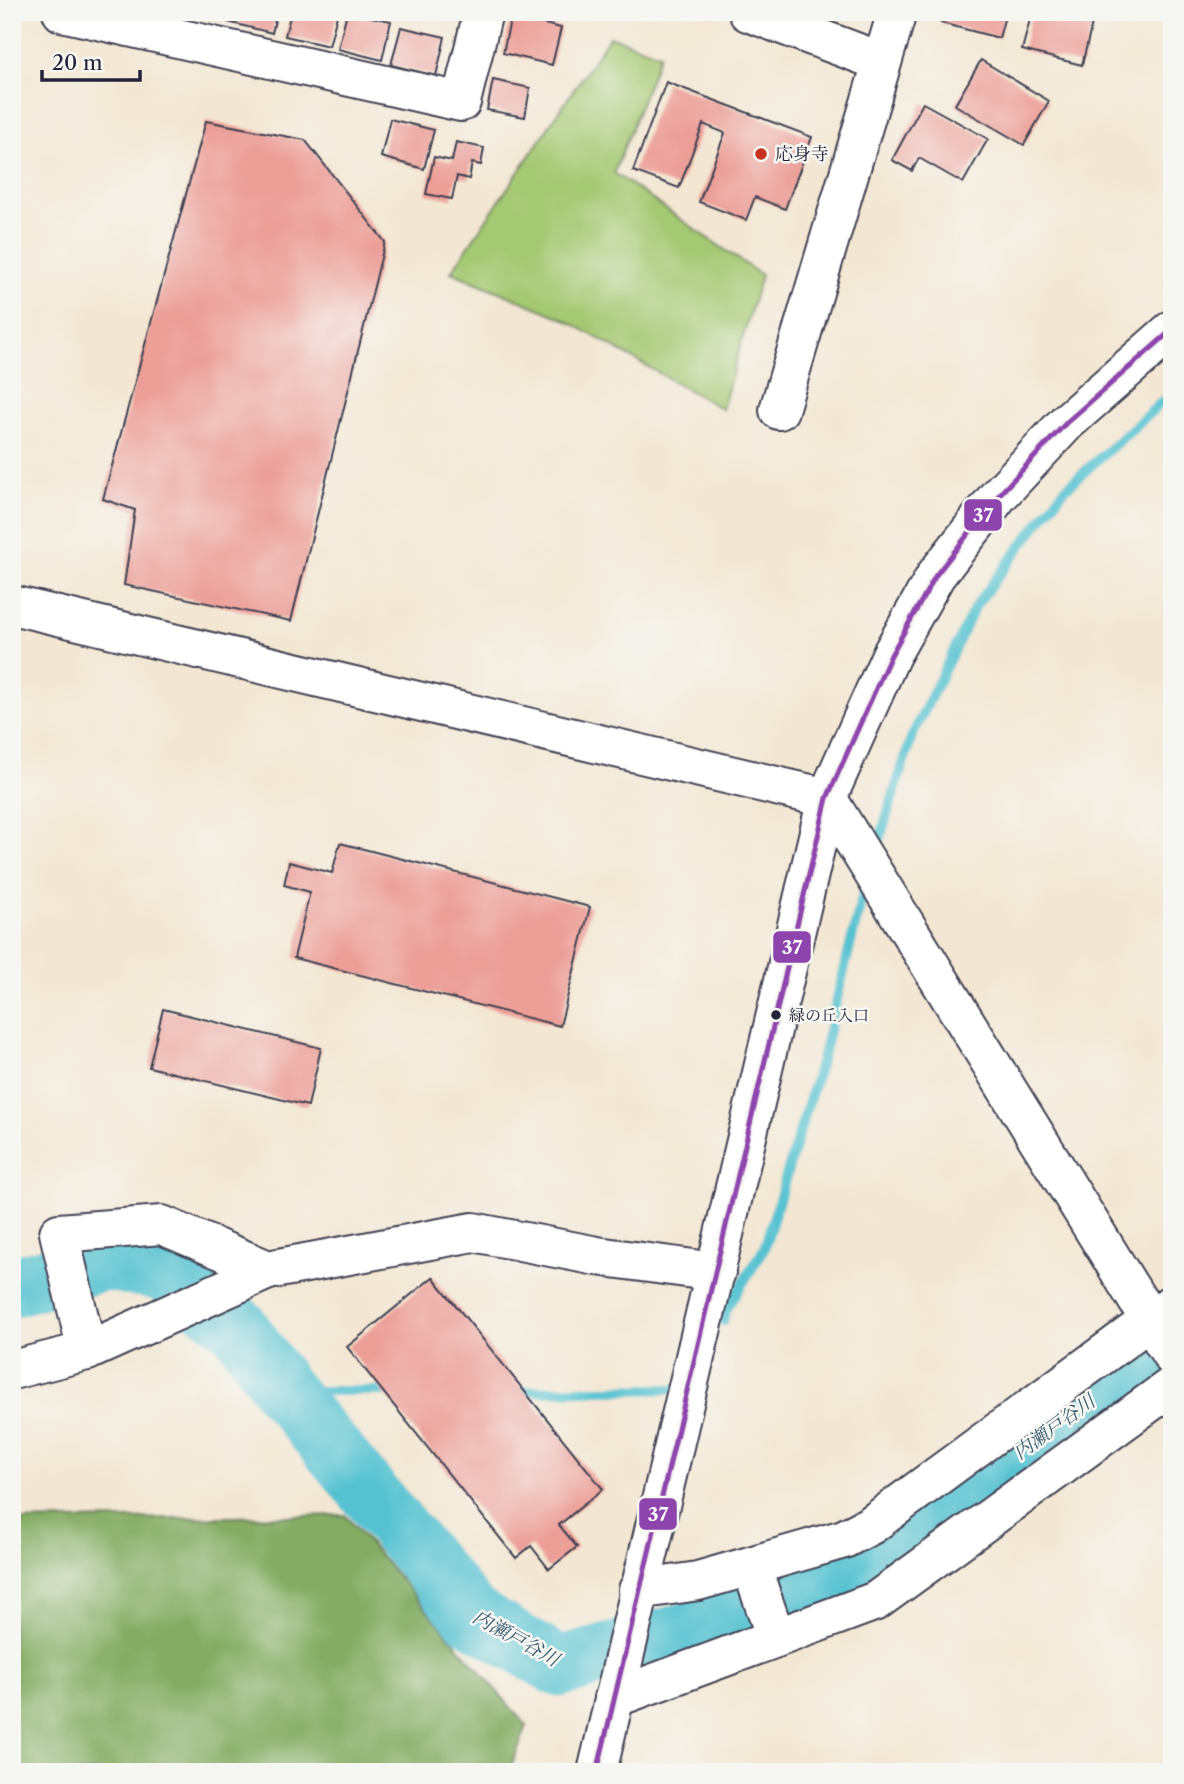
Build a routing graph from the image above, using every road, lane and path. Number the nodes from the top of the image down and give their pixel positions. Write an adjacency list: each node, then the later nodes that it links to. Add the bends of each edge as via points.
1 (62, 12): 2 (street, via 461,102)
2 (483, 12)
3 (748, 12): 5 (street)
4 (897, 12): 5 (street)
5 (882, 62): 7 (street)
6 (1167, 343): 9 (street, via 1067,422 998,496 936,575 891,655)
7 (779, 410)
8 (12, 605): 9 (street)
9 (827, 798): 11 (street); 12 (street)
10 (268, 1270): 11 (street, via 473,1232 597,1256); 13 (street); 13 (street, via 162,1225 59,1233)
11 (716, 1272): 18 (street)
12 (1160, 1312): 14 (street); 17 (street, via 872,1525 844,1539)
13 (87, 1351): 15 (street)
14 (1172, 1356)
15 (12, 1370)
16 (1172, 1386): 19 (street, via 876,1601)
17 (751, 1566): 18 (street, via 698,1581); 19 (street)
18 (638, 1590): 20 (street)
19 (776, 1637): 20 (street)
20 (614, 1698): 21 (street)
21 (597, 1772)

